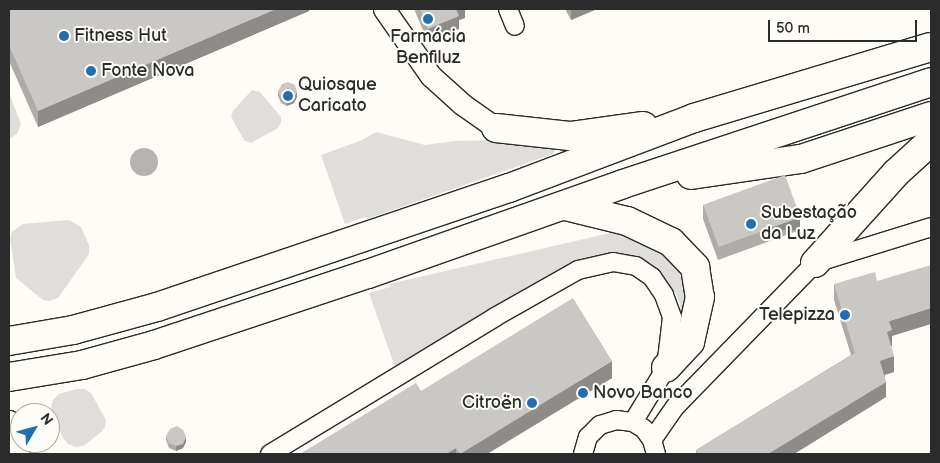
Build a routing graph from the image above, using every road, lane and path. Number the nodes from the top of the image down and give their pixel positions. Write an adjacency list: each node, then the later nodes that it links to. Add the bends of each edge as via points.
1 (384, 9): 8 (street, via 430,76)
2 (508, 9): 3 (street)
3 (514, 26)
4 (931, 47): 7 (highway)
5 (931, 82): 10 (highway)
6 (931, 116): 10 (highway, via 801,159)
7 (694, 118): 8 (highway, via 570,136); 14 (highway, via 509,188 157,307 73,330)
8 (496, 128)
9 (931, 141): 13 (highway, via 896,173)
10 (623, 184): 11 (highway)
11 (564, 206): 15 (highway, via 627,221 671,242 695,266 700,297 690,342); 16 (highway, via 154,345 82,365)
12 (931, 227): 13 (street)
13 (815, 263): 19 (street, via 675,407)
14 (9, 341)
15 (666, 368): 18 (street); 21 (street, via 672,317 664,295 652,277 636,266 613,262 578,270)
16 (9, 377)
17 (9, 421): 20 (street)
18 (633, 422): 19 (street, via 644,429); 22 (street, via 616,420 600,425 588,437)
19 (654, 447)
20 (19, 454)
21 (270, 454)
22 (583, 454)

